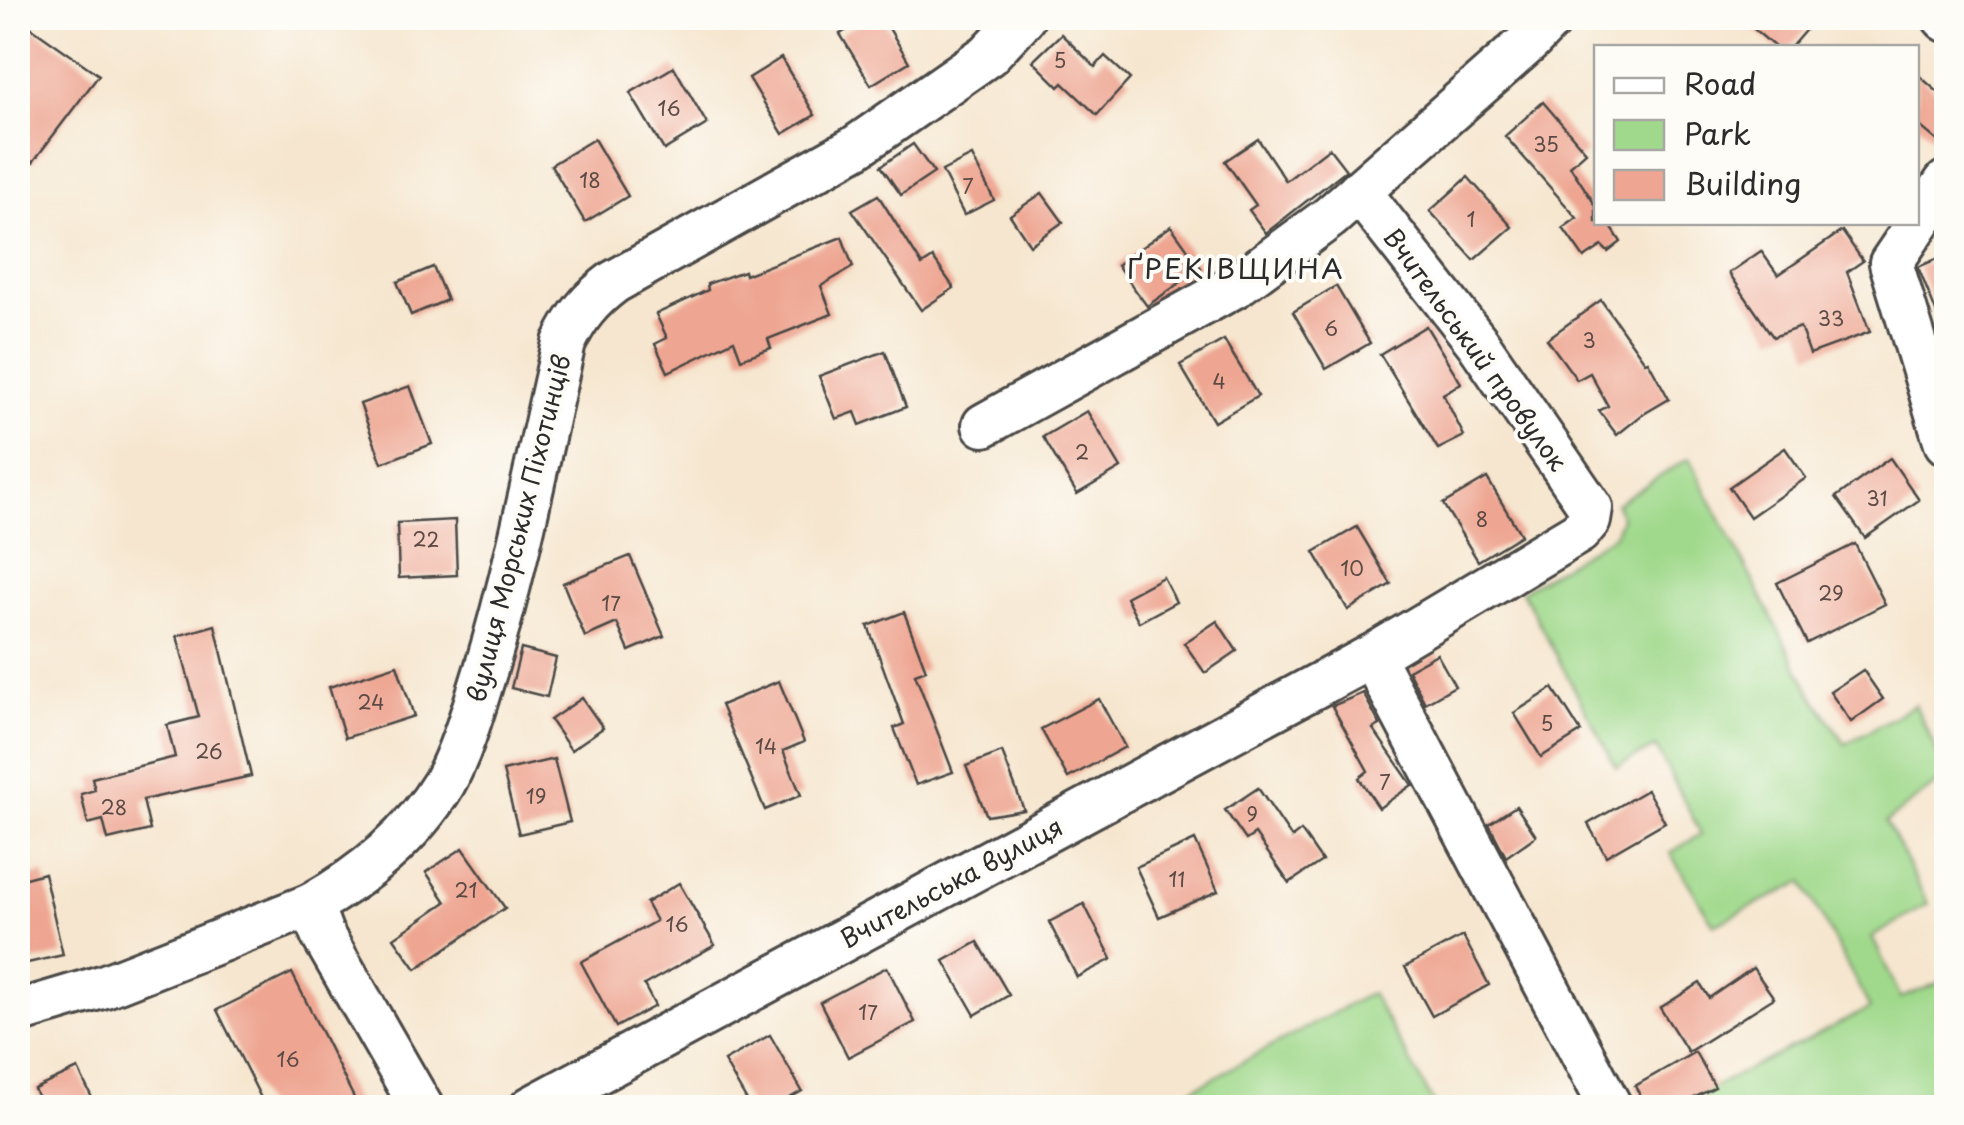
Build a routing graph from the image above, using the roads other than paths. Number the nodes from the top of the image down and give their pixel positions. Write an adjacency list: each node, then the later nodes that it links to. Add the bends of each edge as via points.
1 (1023, 18): 11 (street, вулиця Морських Піхотинців, via 988,55 856,147 614,282 576,317 564,343 497,632 445,782 410,829 343,887)
2 (1552, 18): 4 (street)
3 (1946, 182): 5 (street)
4 (1359, 191): 7 (street, via 1237,286); 9 (street, Вчительський провулок, via 1477,342)
5 (1919, 222)
6 (1917, 225): 8 (street, via 1891,263)
7 (984, 425)
8 (1946, 443)
9 (1591, 508): 10 (street, Вчительська вулиця, via 1579,532)
10 (1372, 656): 14 (street, Вчительська вулиця); 15 (street)
11 (311, 904): 12 (street, вулиця Морських Піхотинців, via 105,986); 13 (street)
12 (18, 1012)
13 (422, 1108)
14 (530, 1108)
15 (1611, 1108)

